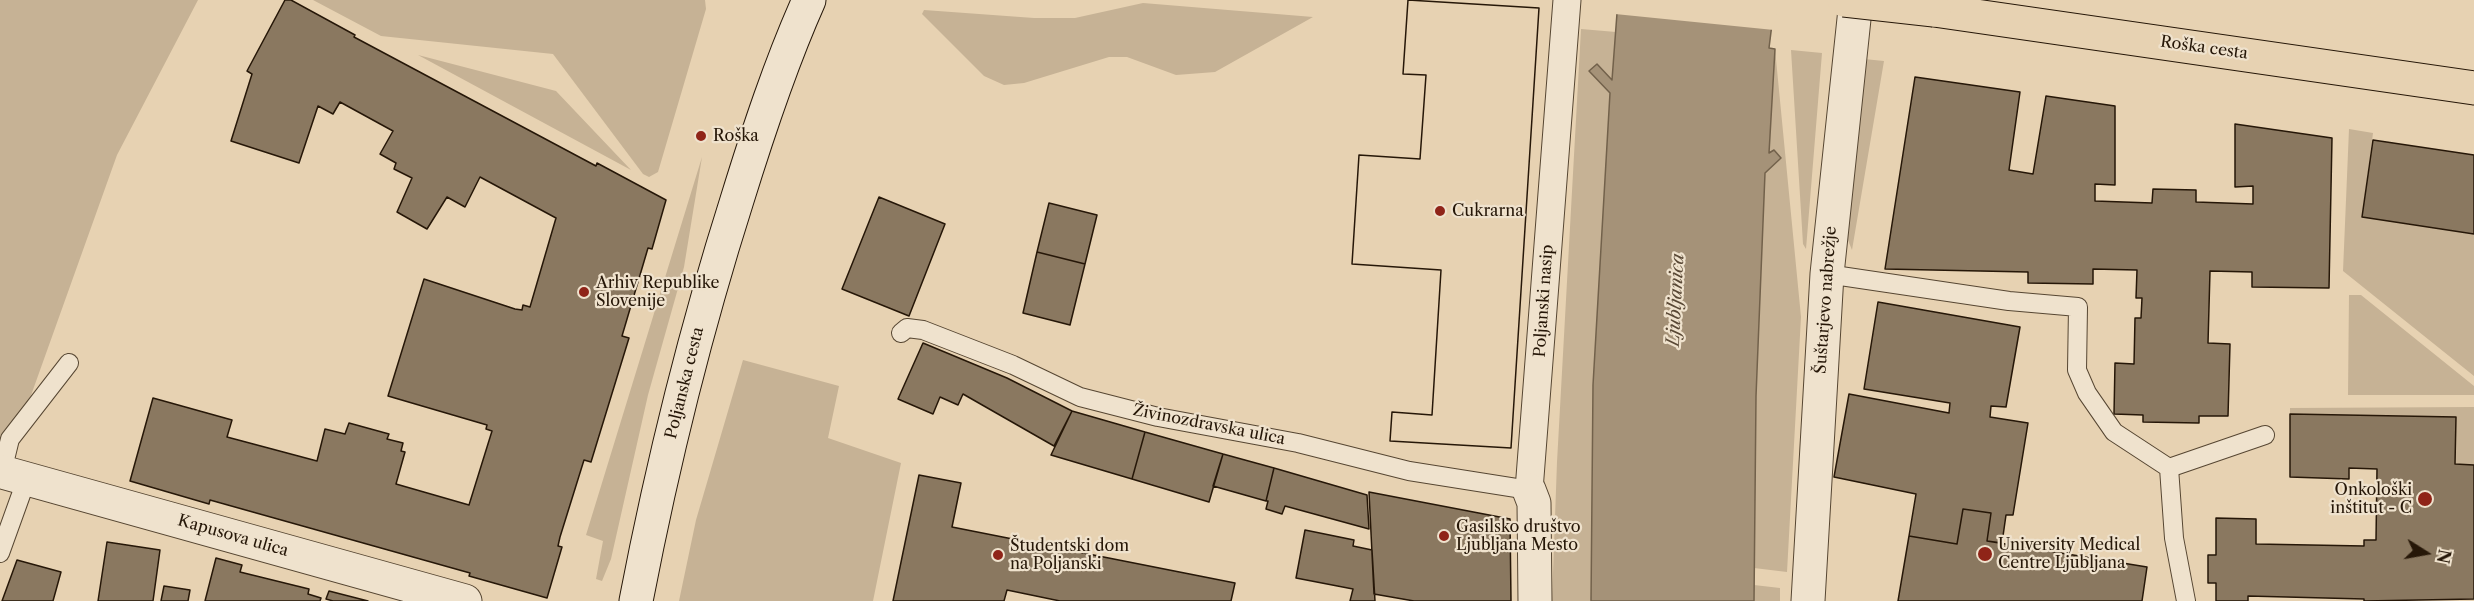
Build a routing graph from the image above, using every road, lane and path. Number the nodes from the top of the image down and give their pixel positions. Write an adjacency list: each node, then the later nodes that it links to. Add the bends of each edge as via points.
1 (809, 0): 15 (street, Poljanska cesta, via 771,90 713,277 667,454)
2 (1567, 0): 12 (street, Poljanski nasip)
3 (1844, 0): 5 (main road, Roška cesta, bridge)
4 (1856, 0): 6 (street, Šuštarjevo nabrežje)
5 (2474, 88)
6 (1827, 274): 10 (lane, via 2009,301 2078,307 2078,370 2098,412 2114,432); 17 (street, Šuštarjevo nabrežje)
7 (901, 333): 12 (lane, Živinozdravska ulica, via 907,328 922,330 1013,365 1080,397 1158,417 1298,444 1409,471)
8 (69, 363): 11 (lane, via 10,440)
9 (2265, 435): 10 (lane)
10 (2169, 468): 18 (lane, via 2174,538)
11 (14, 475): 13 (lane); 14 (street, Kapusova ulica)
12 (1529, 490): 16 (street, Poljanski nasip, via 1534,503)
13 (0, 553)
14 (465, 601)
15 (636, 601)
16 (1535, 601)
17 (1808, 601)
18 (2186, 601)

